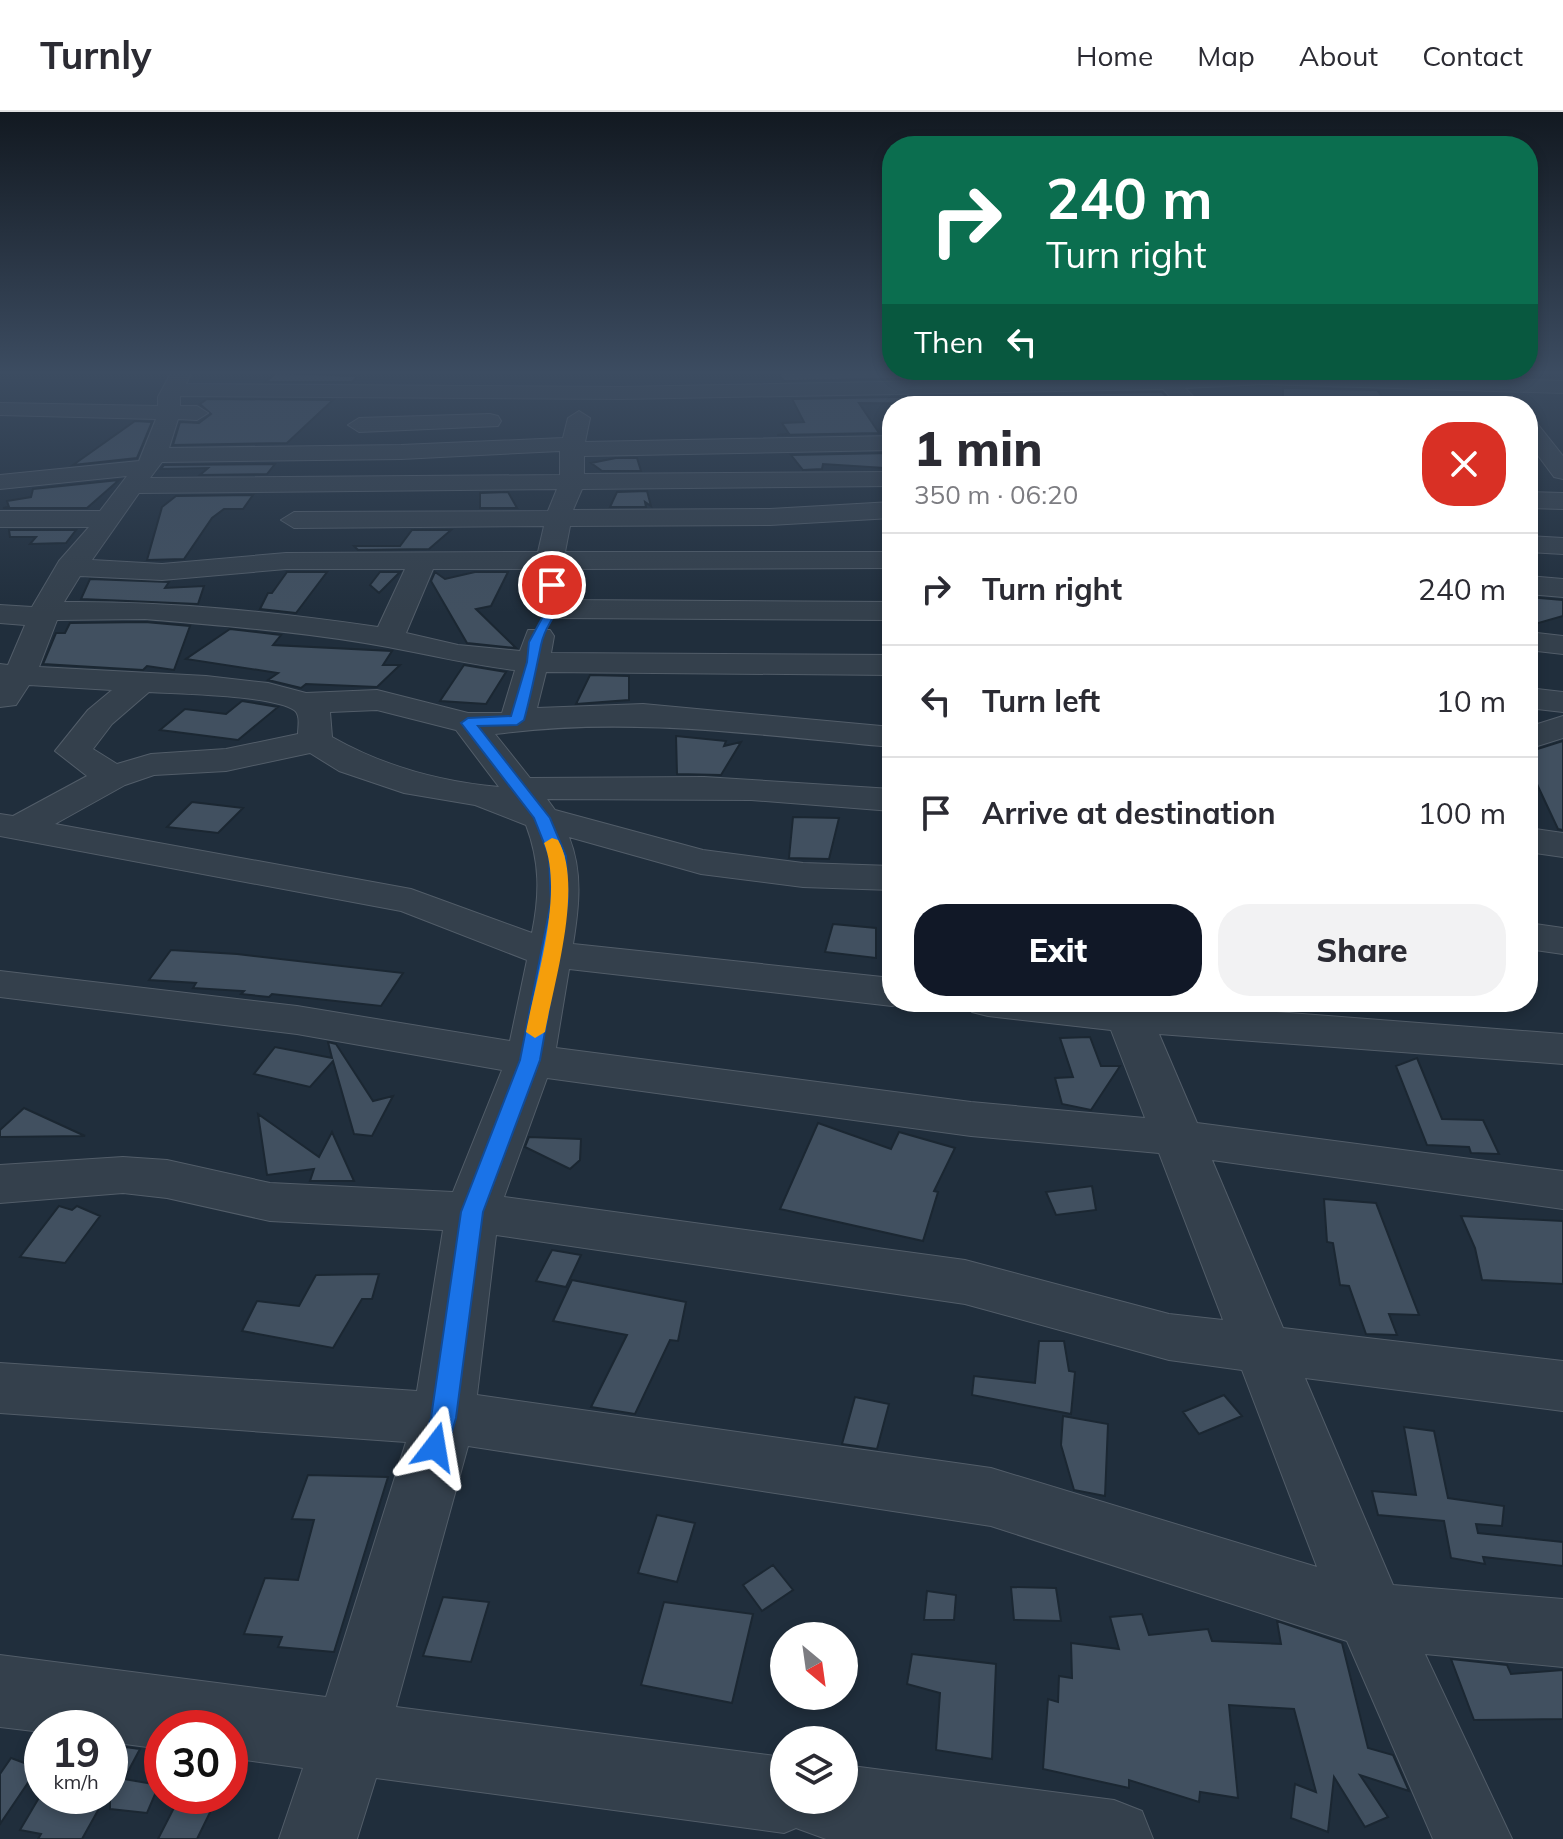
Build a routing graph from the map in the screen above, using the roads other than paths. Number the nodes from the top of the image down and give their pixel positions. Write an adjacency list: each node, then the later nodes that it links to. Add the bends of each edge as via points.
1 (152, 452): 6 (street)
2 (388, 452): 5 (street)
3 (573, 452): 11 (street)
4 (1549, 452): 8 (street)
5 (342, 453): 6 (street)
6 (145, 469): 10 (street); 12 (street); 17 (street)
7 (1538, 473): 8 (street)
8 (1563, 474)
9 (882, 479): 11 (street)
10 (0, 482)
11 (572, 483): 12 (street); 16 (street)
12 (313, 485): 18 (street)
13 (1538, 500): 14 (street)
14 (1563, 501)
15 (882, 511): 16 (street)
16 (559, 518): 18 (street); 22 (street)
17 (107, 519): 19 (street); 26 (street)
18 (294, 520): 24 (street)
19 (4, 521)
20 (1538, 545): 21 (street)
21 (1563, 546)
22 (550, 560): 23 (street); 25 (street); 30 (street)
23 (882, 560)
24 (252, 561): 25 (street); 27 (street)
25 (422, 563): 35 (street)
26 (69, 567): 27 (street); 34 (street)
27 (174, 572): 31 (street)
28 (1538, 586): 29 (street)
29 (1563, 588)
30 (553, 609): 32 (street); 38 (street, via 535,642)
31 (145, 610): 34 (street); 35 (street)
32 (882, 611)
33 (0, 614): 34 (street)
34 (44, 614): 41 (street)
35 (388, 638): 38 (street, via 458,654)
36 (1538, 642): 37 (street)
37 (1563, 645)
38 (533, 662): 39 (street); 44 (street)
39 (882, 665)
40 (143, 681): 41 (street); 45 (street, via 268,693); 50 (street, via 100,717 73,751)
41 (6, 685)
42 (1538, 699): 43 (street)
43 (1563, 702)
44 (517, 720): 46 (street); 49 (street, via 643,714)
45 (311, 722): 46 (street, via 377,700); 50 (street, via 226,760 151,765); 52 (street, via 328,751 365,767 417,785)
46 (468, 723): 52 (street)
47 (1563, 726): 48 (street)
48 (1538, 735)
49 (882, 736)
50 (112, 777): 53 (street)
51 (882, 799): 52 (street, via 660,785)
52 (529, 803): 56 (street, via 701,862 803,875); 59 (street, via 557,856 559,902)
53 (9, 826): 59 (street, via 411,901)
54 (1538, 841): 55 (street)
55 (1563, 845)
56 (882, 878)
57 (1538, 937): 58 (street)
58 (1563, 941)
59 (549, 954): 61 (street); 65 (street)
60 (0, 984): 65 (street, via 297,1020)
61 (882, 991)
62 (1127, 1012): 66 (street)
63 (1148, 1012): 64 (street)
64 (1563, 1049)
65 (530, 1060): 66 (street, via 971,1119); 69 (street)
66 (1179, 1138): 68 (street); 70 (street)
67 (0, 1184): 69 (street, via 123,1175 167,1179 270,1202)
68 (1563, 1190)
69 (472, 1212): 70 (street, via 965,1282 1169,1337); 73 (street)
70 (1266, 1352): 71 (street); 74 (street)
71 (1563, 1386)
72 (0, 1388): 73 (street)
73 (444, 1418): 74 (street, via 991,1497); 77 (street)
74 (1371, 1616): 75 (street); 82 (street)
75 (1563, 1633)
76 (0, 1691): 77 (street)
77 (351, 1737): 78 (street); 80 (street)
78 (770, 1793)
79 (858, 1805): 81 (street)
80 (318, 1839)
81 (1114, 1839)
82 (1473, 1839)

